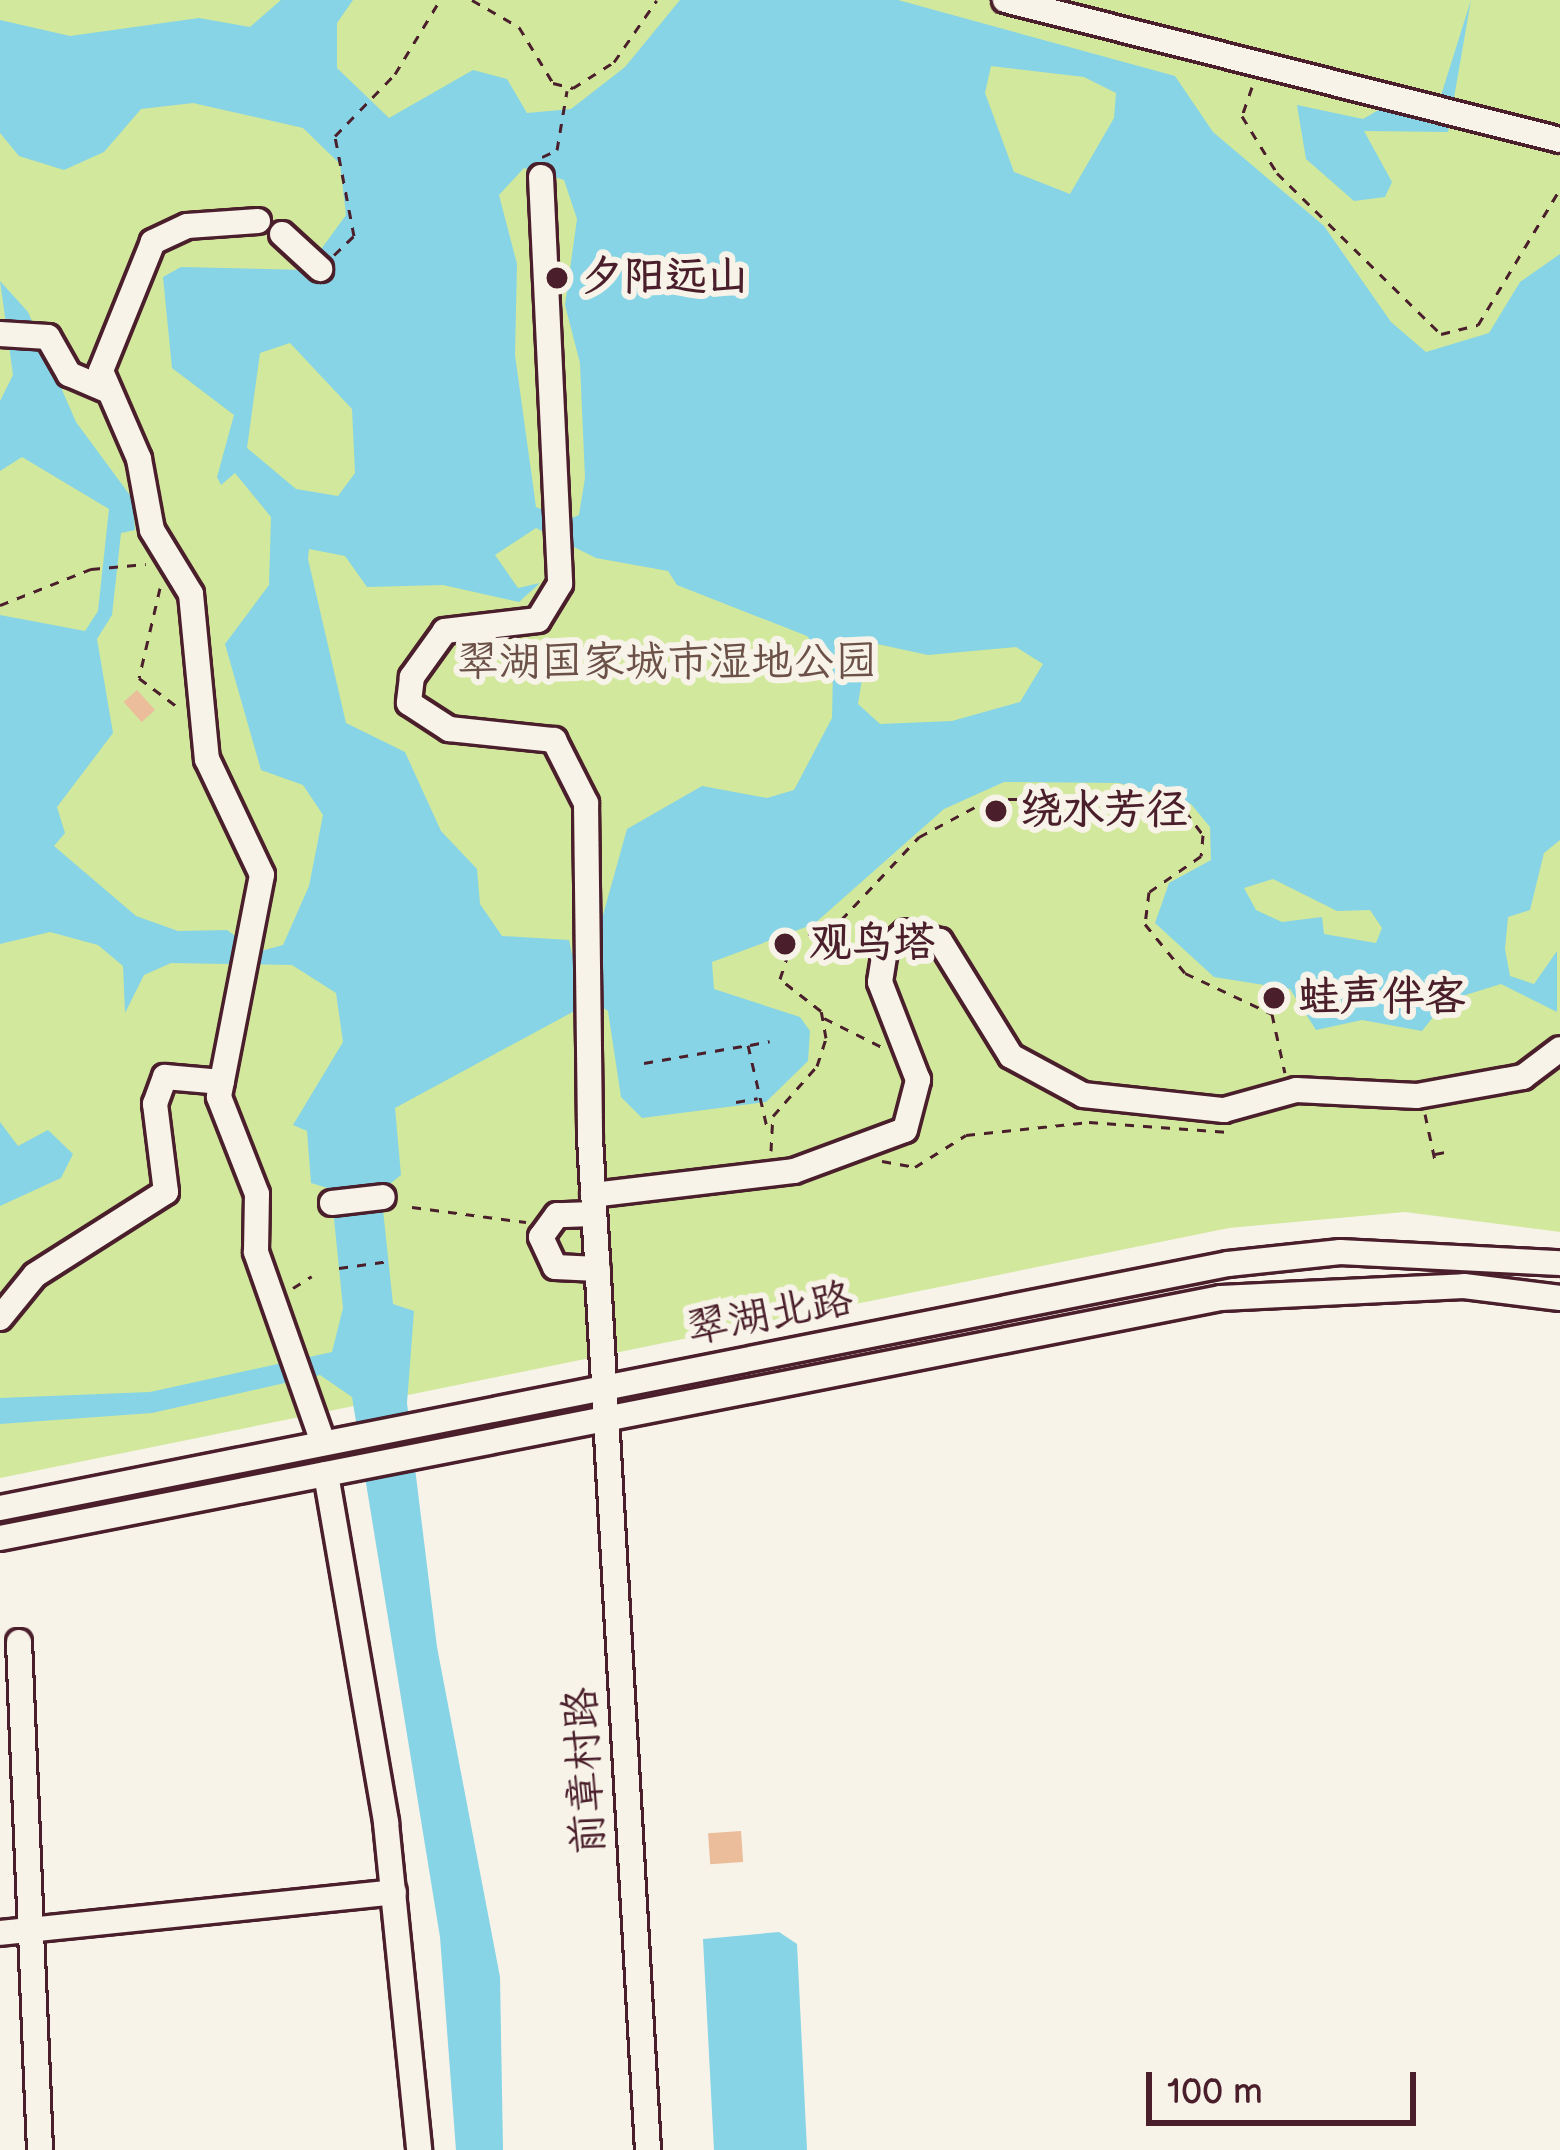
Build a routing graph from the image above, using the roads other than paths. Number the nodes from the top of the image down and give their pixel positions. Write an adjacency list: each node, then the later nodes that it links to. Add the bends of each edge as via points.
1 (1004, 0): 2 (street)
2 (1560, 140)
3 (542, 177): 13 (street, 前章村路, via 560,548 550,608 525,625 445,631 412,677 409,704 449,729 542,735 563,747 586,803)
4 (258, 221): 8 (street, via 187,226 153,242 107,341)
5 (282, 234): 6 (street)
6 (320, 269)
7 (0, 334): 8 (street, via 48,337 69,374)
8 (104, 389): 10 (street, via 131,435 152,530 191,594 207,759 262,875)
9 (1560, 1049): 13 (street, via 1523,1077 1421,1095 1292,1092 1224,1110 1061,1090 997,1041 940,941 905,932 885,951 880,982 919,1080 914,1116 864,1152)
10 (222, 1082): 17 (street, via 165,1078 155,1104 166,1192 35,1275); 20 (street, via 226,1126 260,1205 256,1252)
11 (383, 1197): 12 (street)
12 (332, 1202)
13 (594, 1204): 15 (street, 前章村路); 15 (street, via 546,1225 542,1250 555,1267)
14 (1560, 1262): 18 (street, 翠湖北路, via 1340,1252 1228,1264)
15 (598, 1269): 18 (street, 前章村路)
16 (1560, 1298): 19 (street, 翠湖北路, via 1464,1286 1221,1298)
17 (0, 1318)
18 (604, 1387): 19 (street, 前章村路); 20 (street, 翠湖北路)
19 (605, 1420): 21 (street, 翠湖北路); 30 (street, 前章村路)
20 (323, 1442): 22 (street, 翠湖北路)
21 (326, 1474): 23 (street, 翠湖北路); 25 (street)
22 (0, 1508)
23 (0, 1538)
24 (19, 1642): 26 (street)
25 (394, 1892): 26 (street); 29 (street)
26 (31, 1929): 27 (street); 28 (street)
27 (0, 1933)
28 (40, 2150)
29 (419, 2150)
30 (648, 2150)

